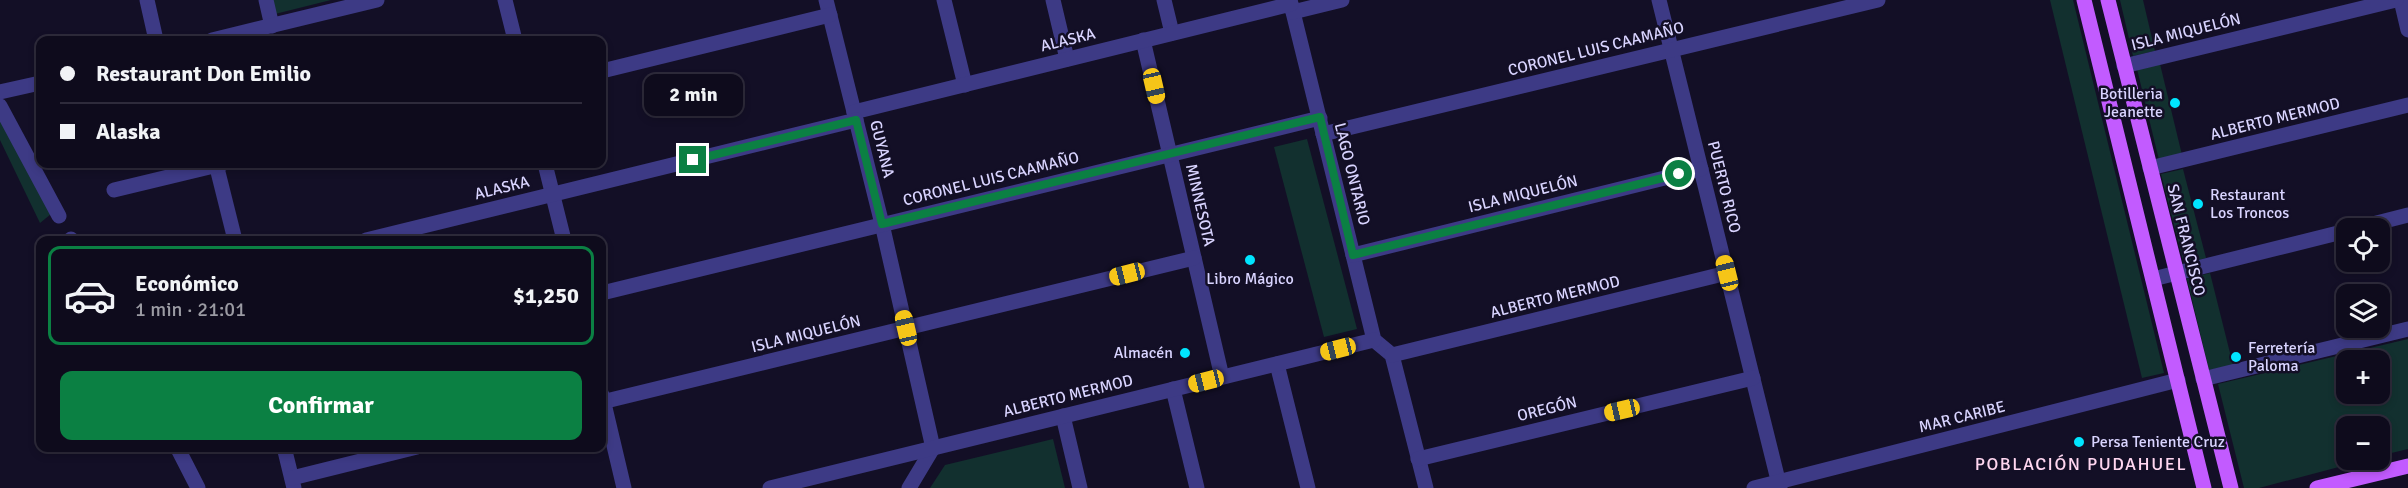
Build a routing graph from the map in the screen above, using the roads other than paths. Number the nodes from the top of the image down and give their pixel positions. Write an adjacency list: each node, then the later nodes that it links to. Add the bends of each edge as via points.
1 (147, 0): 19 (street)
2 (266, 0): 16 (street)
3 (377, 0): 16 (street)
4 (505, 0): 21 (street)
5 (944, 0): 28 (street)
6 (1053, 0): 24 (street)
7 (1164, 0): 18 (street)
8 (1342, 0): 13 (street, ALASKA)
9 (1659, 0): 23 (street, PUERTO RICO)
10 (1878, 0): 23 (street, CORONEL LUIS CAAMAÑO)
11 (2084, 0): 55 (main road)
12 (2108, 0): 25 (main road, SAN FRANCISCO)
13 (1292, 5): 18 (street, ALASKA); 33 (street, LAGO ONTARIO)
14 (2402, 5): 17 (street); 25 (street, ISLA MIQUELÓN)
15 (828, 8): 26 (street); 32 (street, GUYANA)
16 (272, 26): 20 (street)
17 (2408, 30)
18 (1172, 33): 22 (street, ALASKA)
19 (155, 36)
20 (230, 36)
21 (514, 36)
22 (1143, 40): 24 (street, ALASKA); 35 (street, MINNESOTA)
23 (1671, 50): 34 (street, CORONEL LUIS CAAMAÑO); 40 (street, PUERTO RICO)
24 (1067, 59): 28 (street, ALASKA)
25 (2124, 66): 39 (main road, SAN FRANCISCO)
26 (606, 70)
27 (36, 84): 29 (street)
28 (965, 85): 32 (street, ALASKA)
29 (0, 92)
30 (2408, 105): 39 (street, ALBERTO MERMOD)
31 (0, 106): 44 (street)
32 (855, 116): 42 (street, ALASKA); 46 (street, GUYANA)
33 (1320, 117): 34 (street, LAGO ONTARIO); 35 (street, CORONEL LUIS CAAMAÑO)
34 (1323, 134): 51 (street, LAGO ONTARIO)
35 (1169, 154): 46 (street, CORONEL LUIS CAAMAÑO); 52 (street, MINNESOTA)
36 (202, 168): 41 (street)
37 (219, 168): 48 (street)
38 (546, 168): 42 (street)
39 (2150, 168): 54 (main road, SAN FRANCISCO)
40 (1701, 169): 51 (street, ISLA MIQUELÓN); 53 (street, PUERTO RICO)
41 (114, 190)
42 (553, 194): 49 (street, ALASKA); 50 (street)
43 (2408, 215): 45 (street)
44 (58, 216)
45 (2390, 220)
46 (882, 224): 56 (street, CORONEL LUIS CAAMAÑO); 57 (street, GUYANA)
47 (2336, 233): 54 (street)
48 (234, 236)
49 (382, 236)
50 (563, 236)
51 (1353, 255): 59 (street, LAGO ONTARIO)
52 (1194, 258): 57 (street, ISLA MIQUELÓN); 62 (street, MINNESOTA)
53 (1727, 273): 60 (street, ALBERTO MERMOD); 63 (street, PUERTO RICO)
54 (2176, 273): 55 (street); 64 (main road, SAN FRANCISCO)
55 (2153, 279): 65 (main road)
56 (606, 292)
57 (906, 328): 67 (street, ISLA MIQUELÓN); 70 (street, GUYANA)
58 (2408, 329): 64 (street)
59 (1374, 340): 60 (street); 61 (street, ALBERTO MERMOD)
60 (1392, 355): 74 (street)
61 (1277, 364): 62 (street, ALBERTO MERMOD); 84 (street)
62 (1222, 377): 66 (street, ALBERTO MERMOD)
63 (1753, 378): 74 (street, OREGÓN); 77 (street, PUERTO RICO)
64 (2203, 379): 88 (main road, SAN FRANCISCO)
65 (2178, 380): 77 (street, MAR CARIBE); 87 (main road)
66 (1173, 389): 69 (street, ALBERTO MERMOD); 83 (street)
67 (606, 399)
68 (606, 416): 79 (street)
69 (1063, 416): 70 (street, ALBERTO MERMOD); 82 (street)
70 (933, 448): 80 (street, ALBERTO MERMOD); 81 (street)
71 (180, 452): 78 (street)
72 (285, 452): 76 (street)
73 (400, 452): 76 (street)
74 (1418, 459): 85 (street)
75 (2408, 466): 89 (main road)
76 (293, 483)
77 (1780, 485): 86 (street, MAR CARIBE)
78 (198, 488)
79 (624, 488)
80 (770, 488)
81 (909, 488)
82 (1080, 488)
83 (1197, 488)
84 (1308, 488)
85 (1426, 488)
86 (1754, 488)
87 (2204, 488)
88 (2231, 488)
89 (2317, 488)

